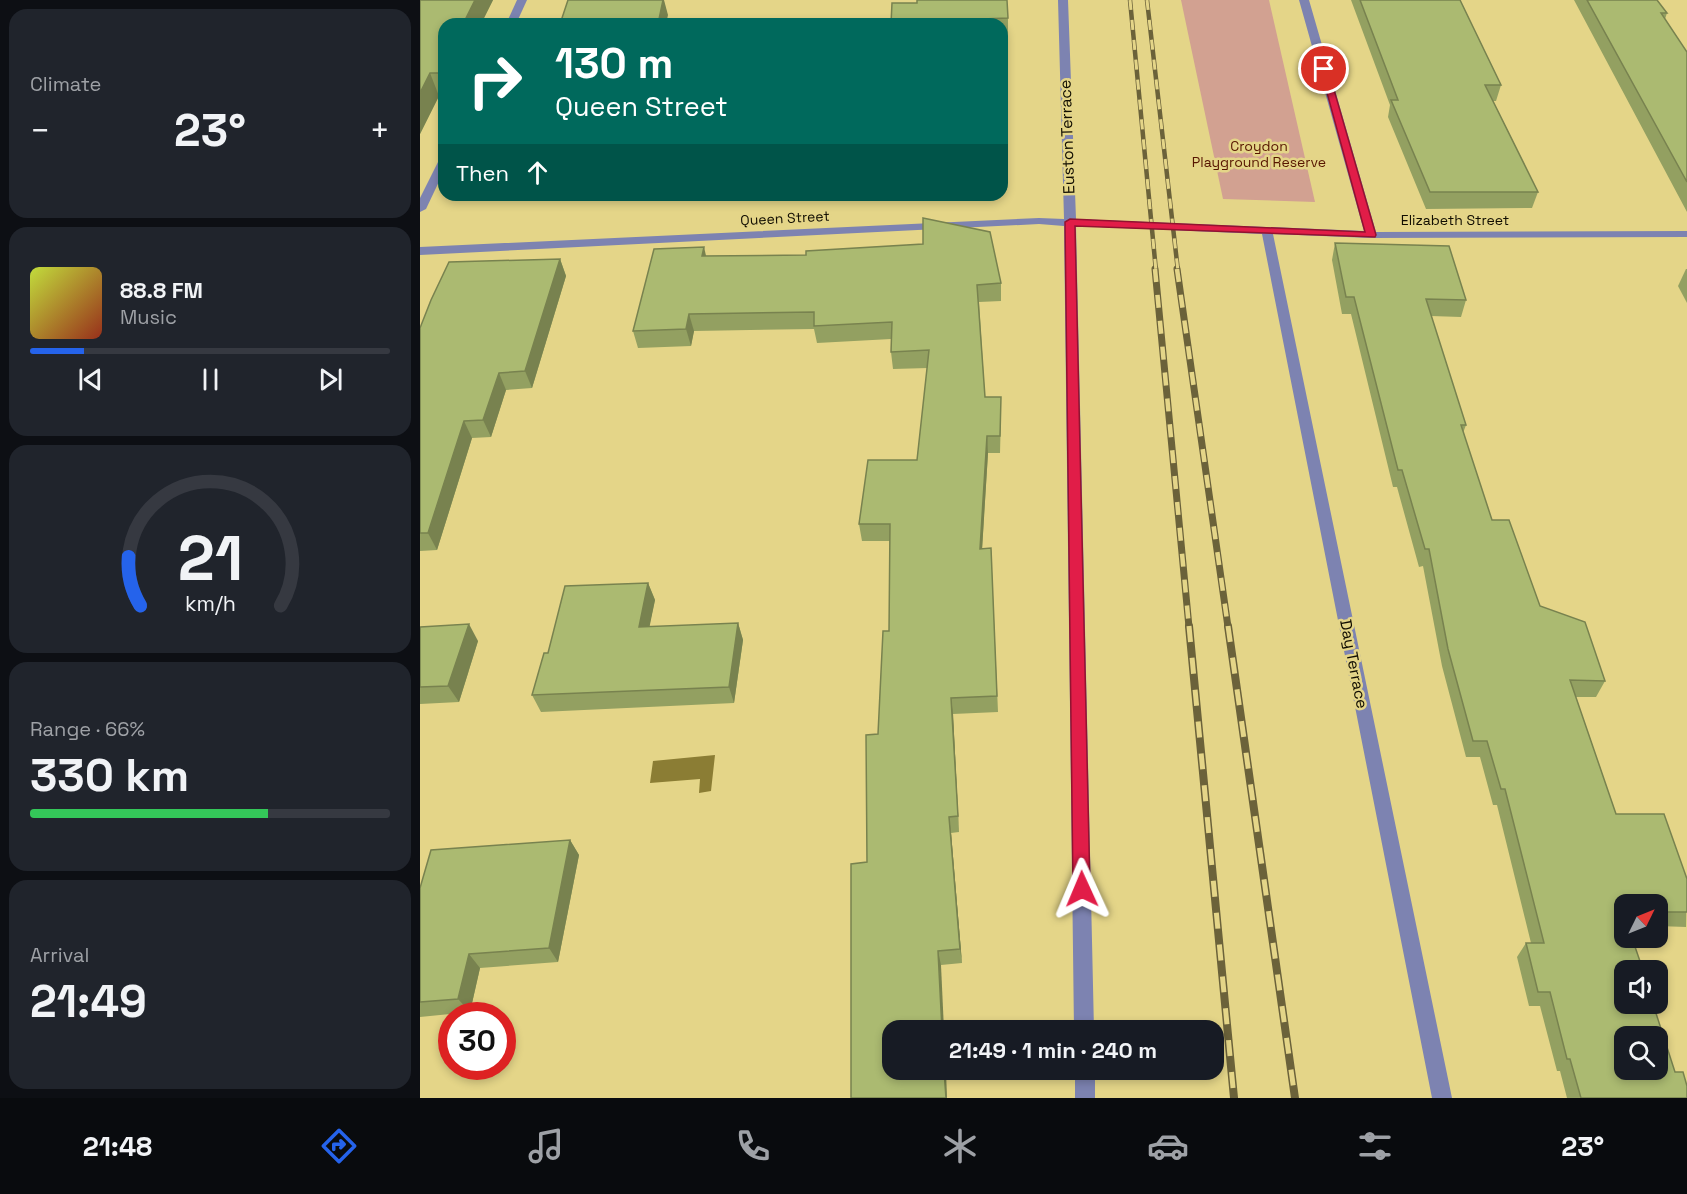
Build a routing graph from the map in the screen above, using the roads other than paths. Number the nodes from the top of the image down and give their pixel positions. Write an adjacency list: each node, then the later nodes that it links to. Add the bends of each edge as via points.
1 (522, 0): 4 (street)
2 (1063, 0): 7 (street, Euston Terrace)
3 (1304, 0): 11 (street)
4 (514, 18)
5 (438, 172): 6 (street)
6 (420, 209)
7 (1070, 222): 8 (street, Queen Street); 12 (street, Queen Street); 13 (street, Euston Terrace)
8 (1152, 226): 9 (street, Elizabeth Street)
9 (1267, 231): 11 (street, Elizabeth Street); 16 (street, Day Terrace)
10 (1687, 234): 11 (street, Elizabeth Street)
11 (1371, 235)
12 (420, 251)
13 (1084, 1020)
14 (1085, 1080): 15 (street)
15 (1085, 1098)
16 (1442, 1098)

